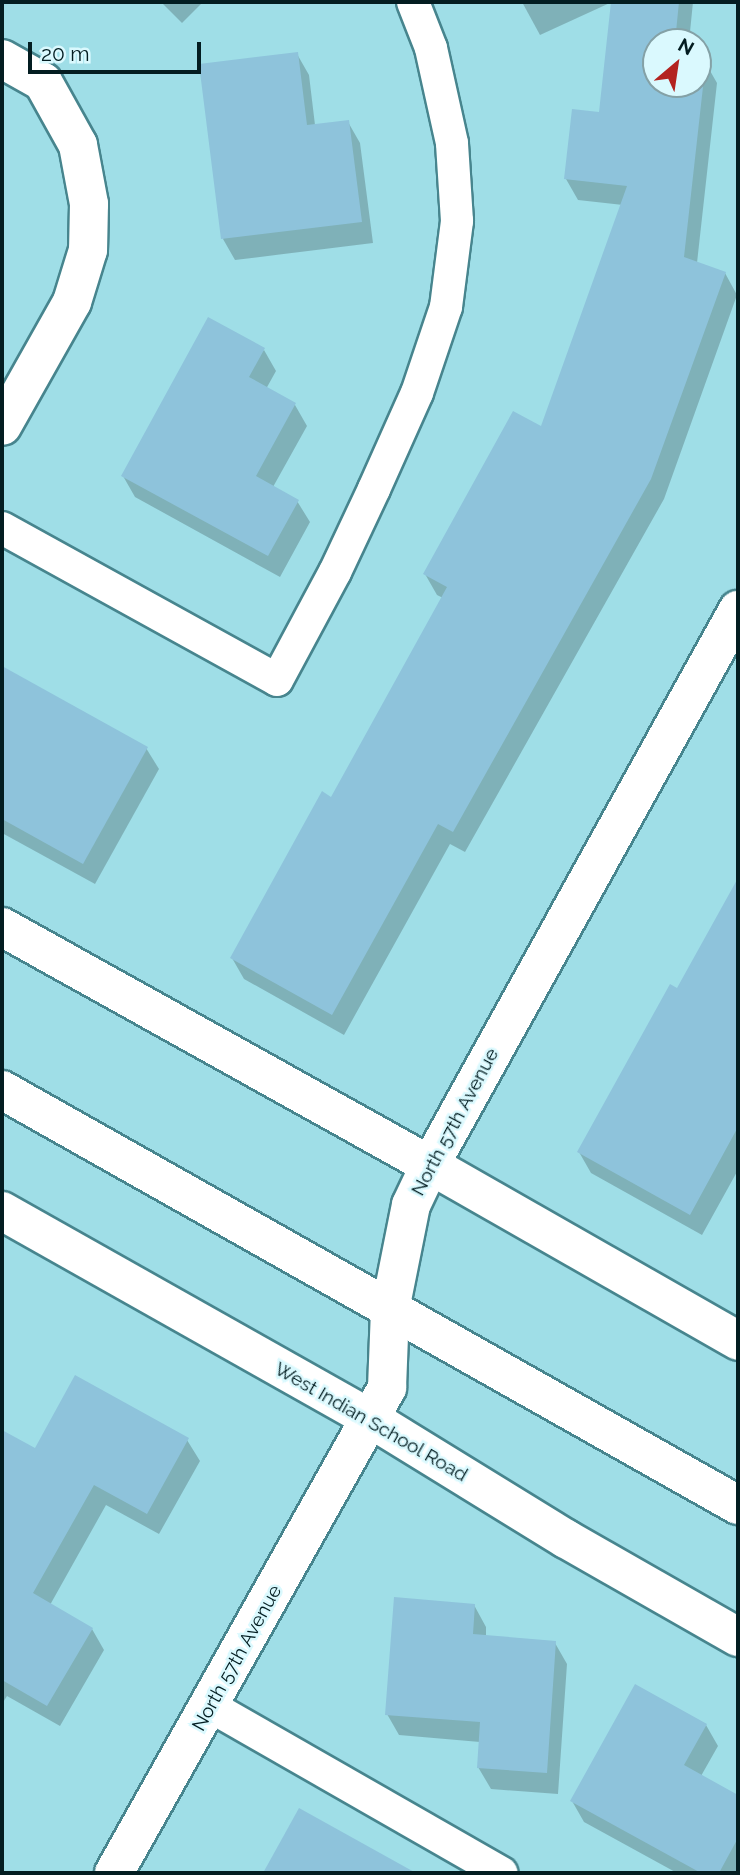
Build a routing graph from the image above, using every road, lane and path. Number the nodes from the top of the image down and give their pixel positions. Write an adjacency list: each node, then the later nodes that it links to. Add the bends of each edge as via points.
1 (413, 2): 4 (lane, via 431,48 452,143 457,221 446,307 417,393 374,489 277,680)
2 (2, 59): 3 (street, via 43,82 78,145 89,204 88,250 72,302)
3 (2, 426)
4 (2, 528)
5 (738, 610): 8 (street, North 57th Avenue)
6 (2, 928): 8 (street)
7 (2, 1090): 10 (street)
8 (430, 1165): 10 (street, North 57th Avenue, via 411,1205); 11 (street)
9 (2, 1212): 12 (street, West Indian School Road)
10 (390, 1310): 12 (street, North 57th Avenue, via 387,1388); 13 (street)
11 (738, 1341)
12 (370, 1419): 14 (street, West Indian School Road); 15 (street, North 57th Avenue)
13 (738, 1505)
14 (738, 1637)
15 (210, 1706): 16 (street, North 57th Avenue); 17 (lane)
16 (114, 1873)
17 (502, 1873)

